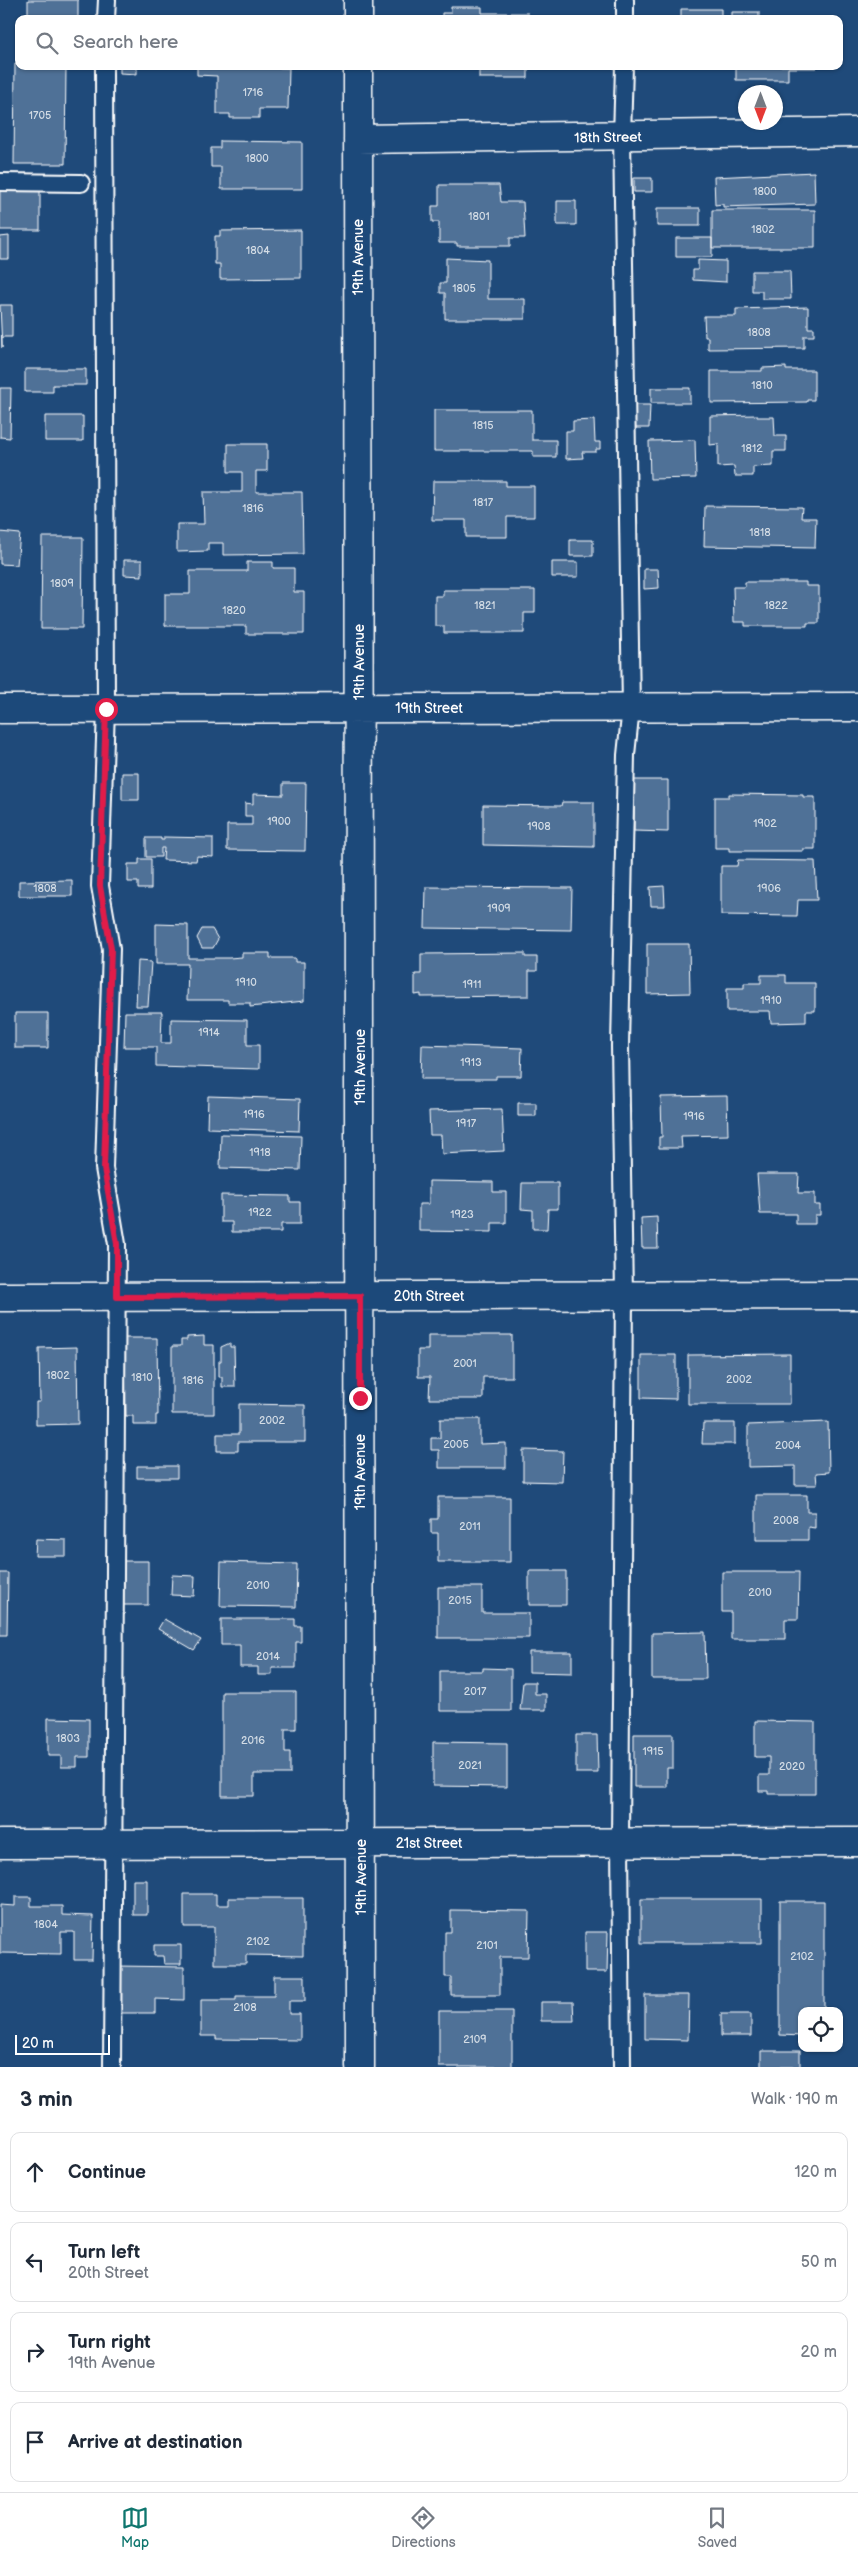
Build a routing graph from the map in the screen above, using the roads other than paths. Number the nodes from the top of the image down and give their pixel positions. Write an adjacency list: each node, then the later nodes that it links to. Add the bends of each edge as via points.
1 (107, 0): 4 (lane)
2 (358, 0): 5 (street)
3 (625, 0): 6 (lane)
4 (106, 15)
5 (358, 15)
6 (625, 15)
7 (104, 70): 19 (lane)
8 (358, 70): 12 (street, 19th Avenue)
9 (624, 70): 11 (lane)
10 (858, 132): 11 (street, 18th Street)
11 (622, 137): 12 (street, 18th Street); 15 (lane)
12 (358, 139): 17 (street, 19th Avenue)
13 (0, 182): 14 (lane)
14 (81, 183)
15 (631, 707): 16 (street, 19th Street); 17 (street, 19th Street); 20 (lane, via 626,755 620,1046)
16 (858, 707)
17 (359, 708): 19 (street, 19th Street); 22 (street, 19th Avenue)
18 (0, 709): 19 (street, 19th Street)
19 (106, 709): 24 (lane, via 100,886 111,949 104,1168 117,1244)
20 (624, 1295): 21 (street, 20th Street); 22 (street, 20th Street); 25 (lane)
21 (858, 1295)
22 (360, 1296): 24 (street, 20th Street); 28 (street, 19th Avenue)
23 (0, 1297): 24 (street, 20th Street)
24 (117, 1297): 27 (lane)
25 (620, 1842): 26 (street, 21st Street); 28 (street, 21st Street); 32 (lane)
26 (858, 1842)
27 (115, 1843): 28 (street, 21st Street); 29 (street, 21st Street); 30 (lane)
28 (361, 1843): 31 (street, 19th Avenue)
29 (0, 1844)
30 (112, 2067)
31 (360, 2067)
32 (622, 2067)

